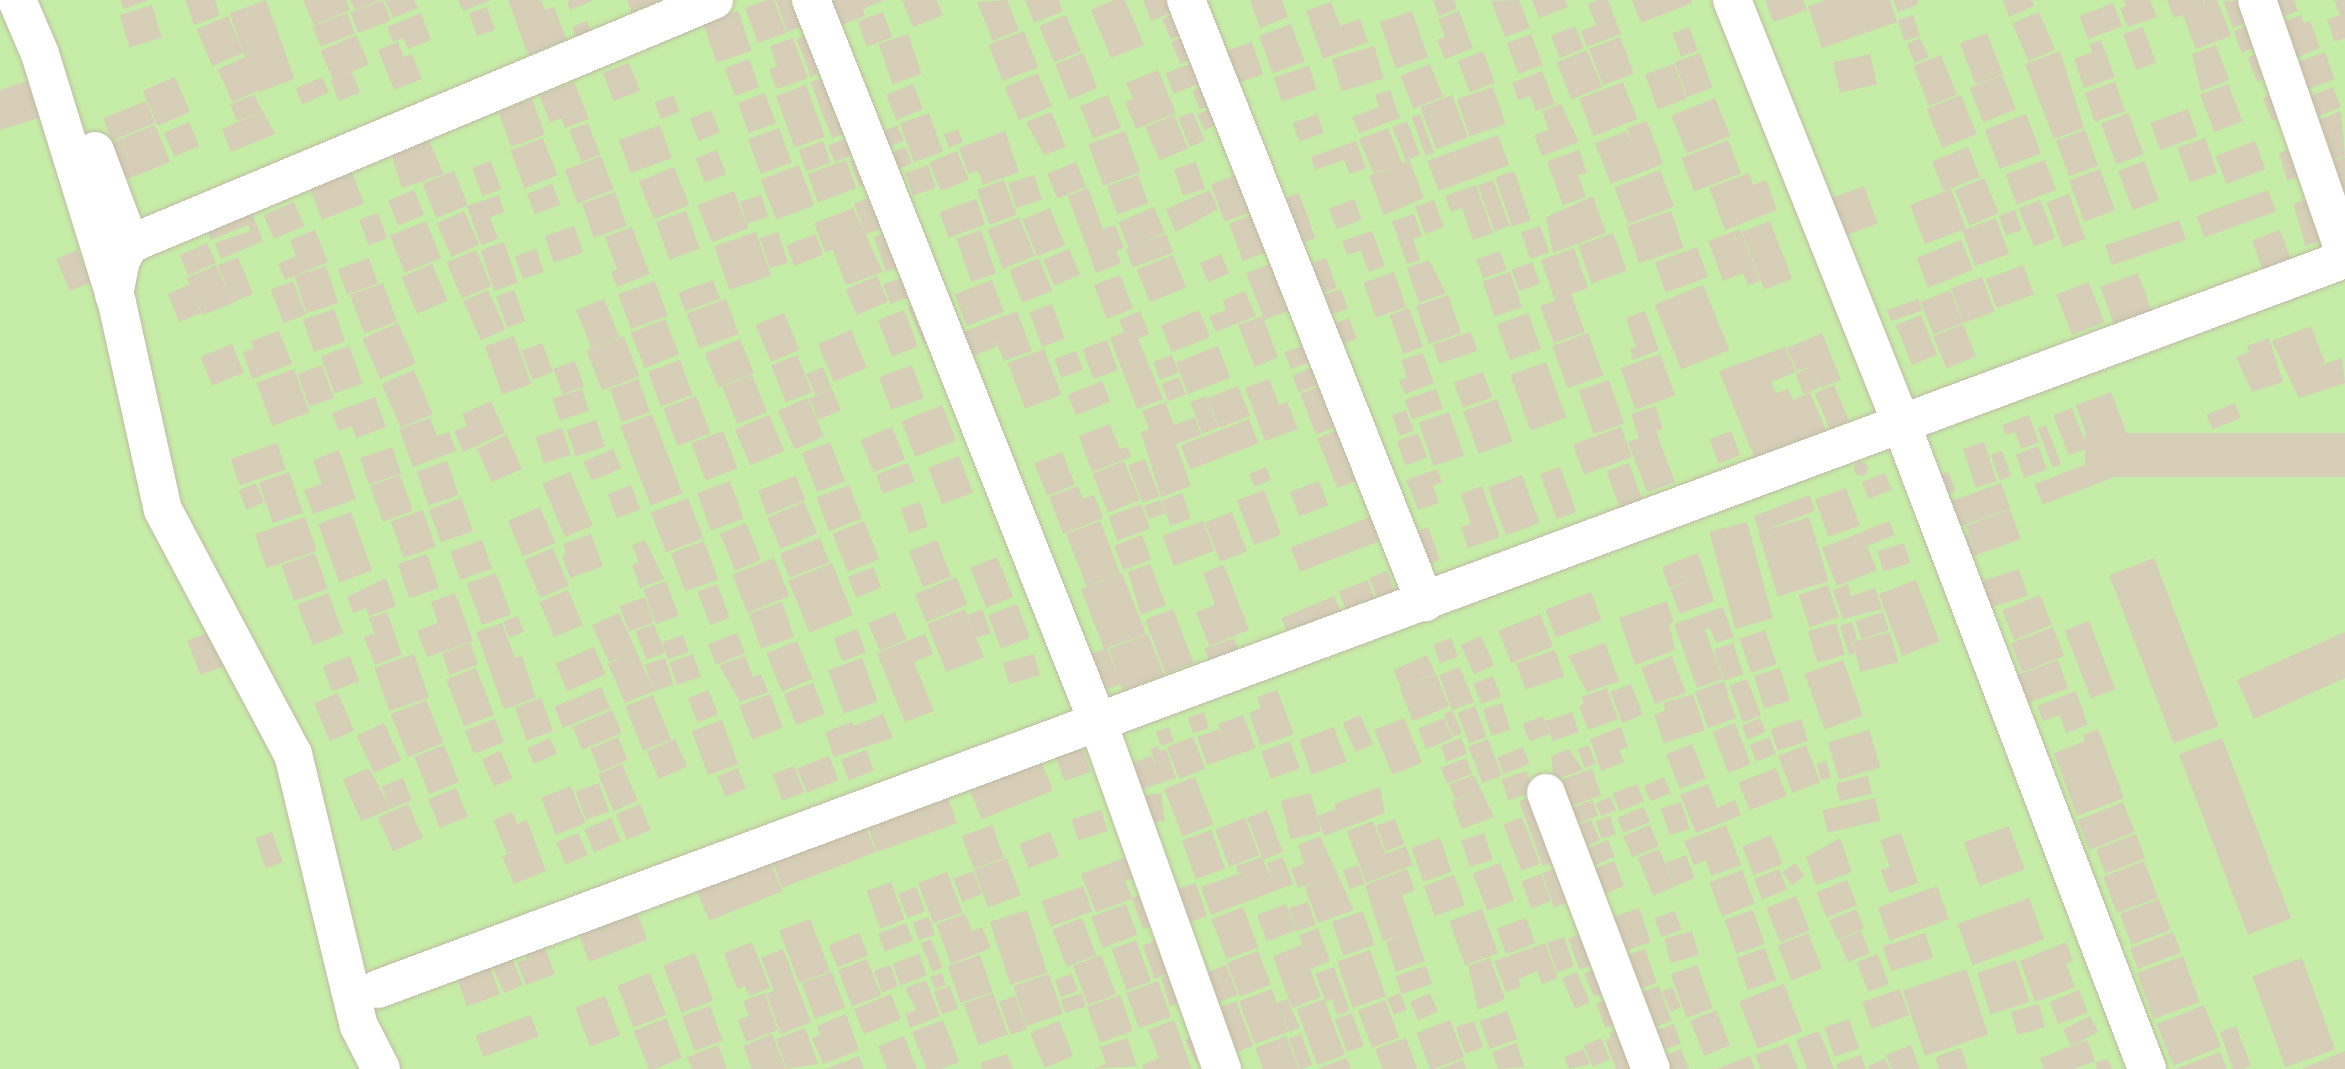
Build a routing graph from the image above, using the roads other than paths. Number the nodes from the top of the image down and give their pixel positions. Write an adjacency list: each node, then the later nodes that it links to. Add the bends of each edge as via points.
1 (17, 0): 10 (street, via 40,54)
2 (38, 0): 8 (street)
3 (714, 0): 8 (street)
4 (811, 0): 13 (street)
5 (1186, 0): 12 (street)
6 (1732, 0): 11 (street)
7 (2257, 0): 9 (street)
8 (130, 244): 10 (street, via 121,260 115,294 106,301)
9 (2345, 257): 11 (street)
10 (117, 303): 16 (street, via 163,510 293,754 359,1026)
11 (1900, 421): 12 (street); 19 (street)
12 (1425, 602): 13 (street)
13 (1097, 720): 15 (street); 17 (street)
14 (1546, 793): 18 (street)
15 (378, 989)
16 (381, 1069)
17 (1222, 1069)
18 (1651, 1069)
19 (2147, 1069)

